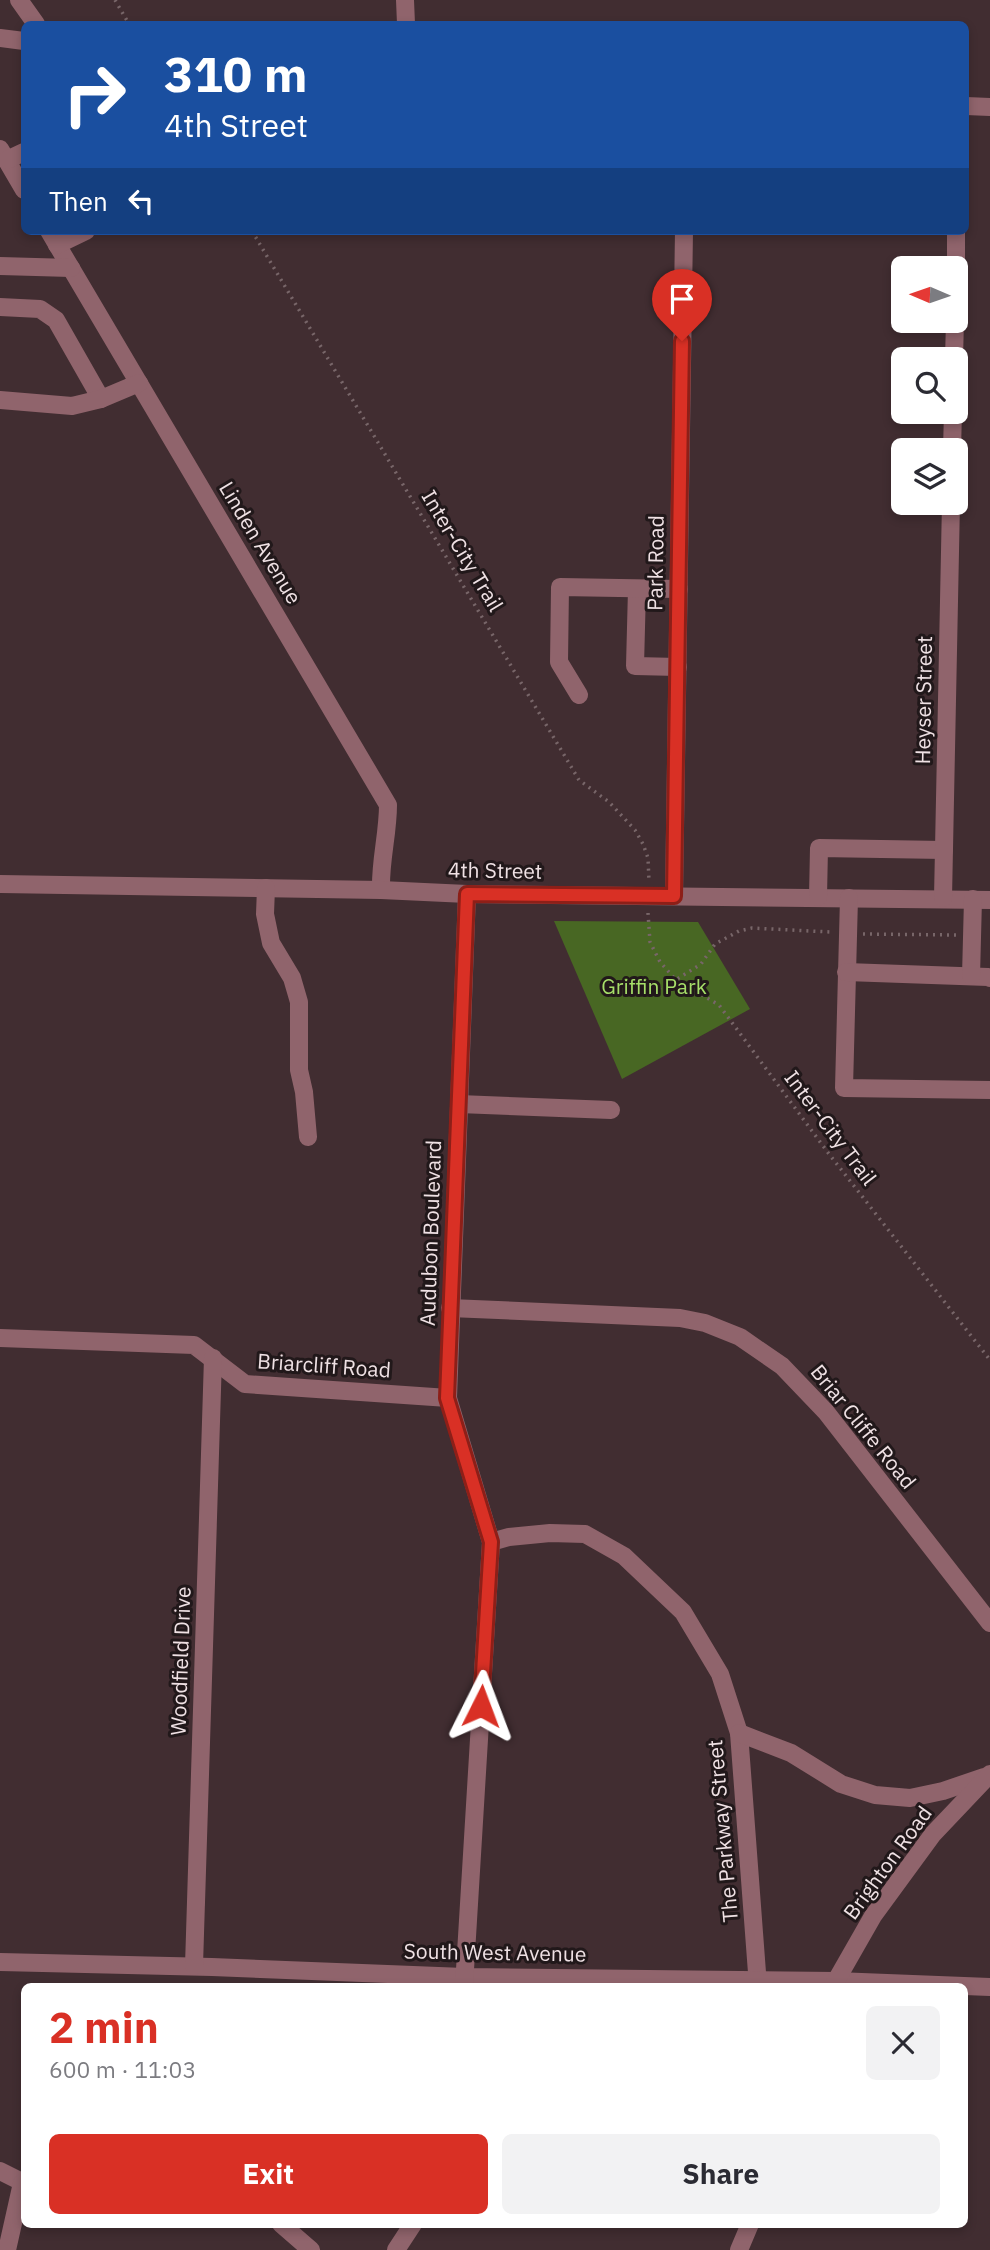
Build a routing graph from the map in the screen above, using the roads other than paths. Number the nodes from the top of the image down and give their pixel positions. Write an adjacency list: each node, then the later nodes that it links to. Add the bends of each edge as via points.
1 (19, 0): 3 (street)
2 (405, 0): 4 (street)
3 (34, 21)
4 (406, 21)
5 (0, 38): 6 (street)
6 (21, 41)
7 (969, 106): 8 (street)
8 (990, 107)
9 (21, 152): 10 (street)
10 (3, 154): 11 (street)
11 (21, 185)
12 (684, 235): 24 (street, Park Road)
13 (956, 235): 15 (street)
14 (53, 238): 17 (street, Linden Avenue)
15 (956, 256)
16 (0, 266): 17 (street)
17 (71, 268): 19 (street, Linden Avenue)
18 (0, 307): 20 (street, via 40,309 56,320)
19 (139, 383): 20 (street); 30 (street, Linden Avenue, via 388,805)
20 (101, 398): 21 (street, via 72,406)
21 (0, 401)
22 (951, 515): 27 (street, Heyser Street)
23 (637, 589): 24 (street); 25 (street, via 635,666); 26 (street, via 560,587 559,662)
24 (679, 589): 25 (street, Park Road)
25 (678, 667): 32 (street, Park Road)
26 (579, 695)
27 (944, 850): 33 (street, via 819,848); 35 (street, Heyser Street)
28 (0, 884): 29 (street, 4th Street)
29 (266, 888): 30 (street, 4th Street); 43 (street, via 271,943 292,978 299,1002 299,1070)
30 (380, 890): 31 (street, 4th Street)
31 (467, 894): 32 (street, 4th Street); 41 (street, Audubon Boulevard)
32 (674, 896): 33 (street, 4th Street)
33 (818, 897): 34 (street, 4th Street)
34 (849, 898): 35 (street, 4th Street); 37 (street)
35 (943, 898): 36 (street, 4th Street)
36 (981, 900): 38 (street, via 972,936)
37 (846, 972): 38 (street); 40 (street, via 844,1088)
38 (971, 976): 39 (street)
39 (990, 978)
40 (990, 1090)
41 (459, 1104): 42 (street); 44 (street, Audubon Boulevard)
42 (611, 1110)
43 (309, 1137)
44 (450, 1308): 47 (street, Audubon Boulevard); 49 (street, Briar Cliffe Road, via 680,1318 740,1337 782,1366 826,1412)
45 (0, 1338): 46 (street, Briarcliff Road, via 194,1345)
46 (213, 1358): 47 (street, Briarcliff Road, via 245,1384); 53 (street, Woodfield Drive)
47 (447, 1398): 48 (street, Audubon Boulevard)
48 (491, 1542): 50 (street, The Parkway Street, via 550,1533 585,1534 624,1556 682,1612 720,1674); 54 (street, Audubon Boulevard)
49 (990, 1623)
50 (739, 1733): 51 (street, via 791,1753 841,1784 875,1795 910,1798); 55 (street, The Parkway Street)
51 (987, 1775): 56 (street, Brighton Road, via 897,1883)
52 (0, 1962): 53 (street, South West Avenue)
53 (194, 1966): 54 (street, South West Avenue)
54 (464, 1982): 55 (street, South West Avenue)
55 (758, 1983): 56 (street, South West Avenue)
56 (835, 1983)
57 (968, 1986): 58 (street, South West Avenue)
58 (990, 1987)
59 (0, 2171): 60 (street)
60 (21, 2182)
61 (21, 2191): 65 (street)
62 (286, 2228): 66 (street)
63 (410, 2228): 67 (street)
64 (748, 2228): 68 (street)
65 (7, 2250)
66 (311, 2250)
67 (396, 2250)
68 (739, 2250)

